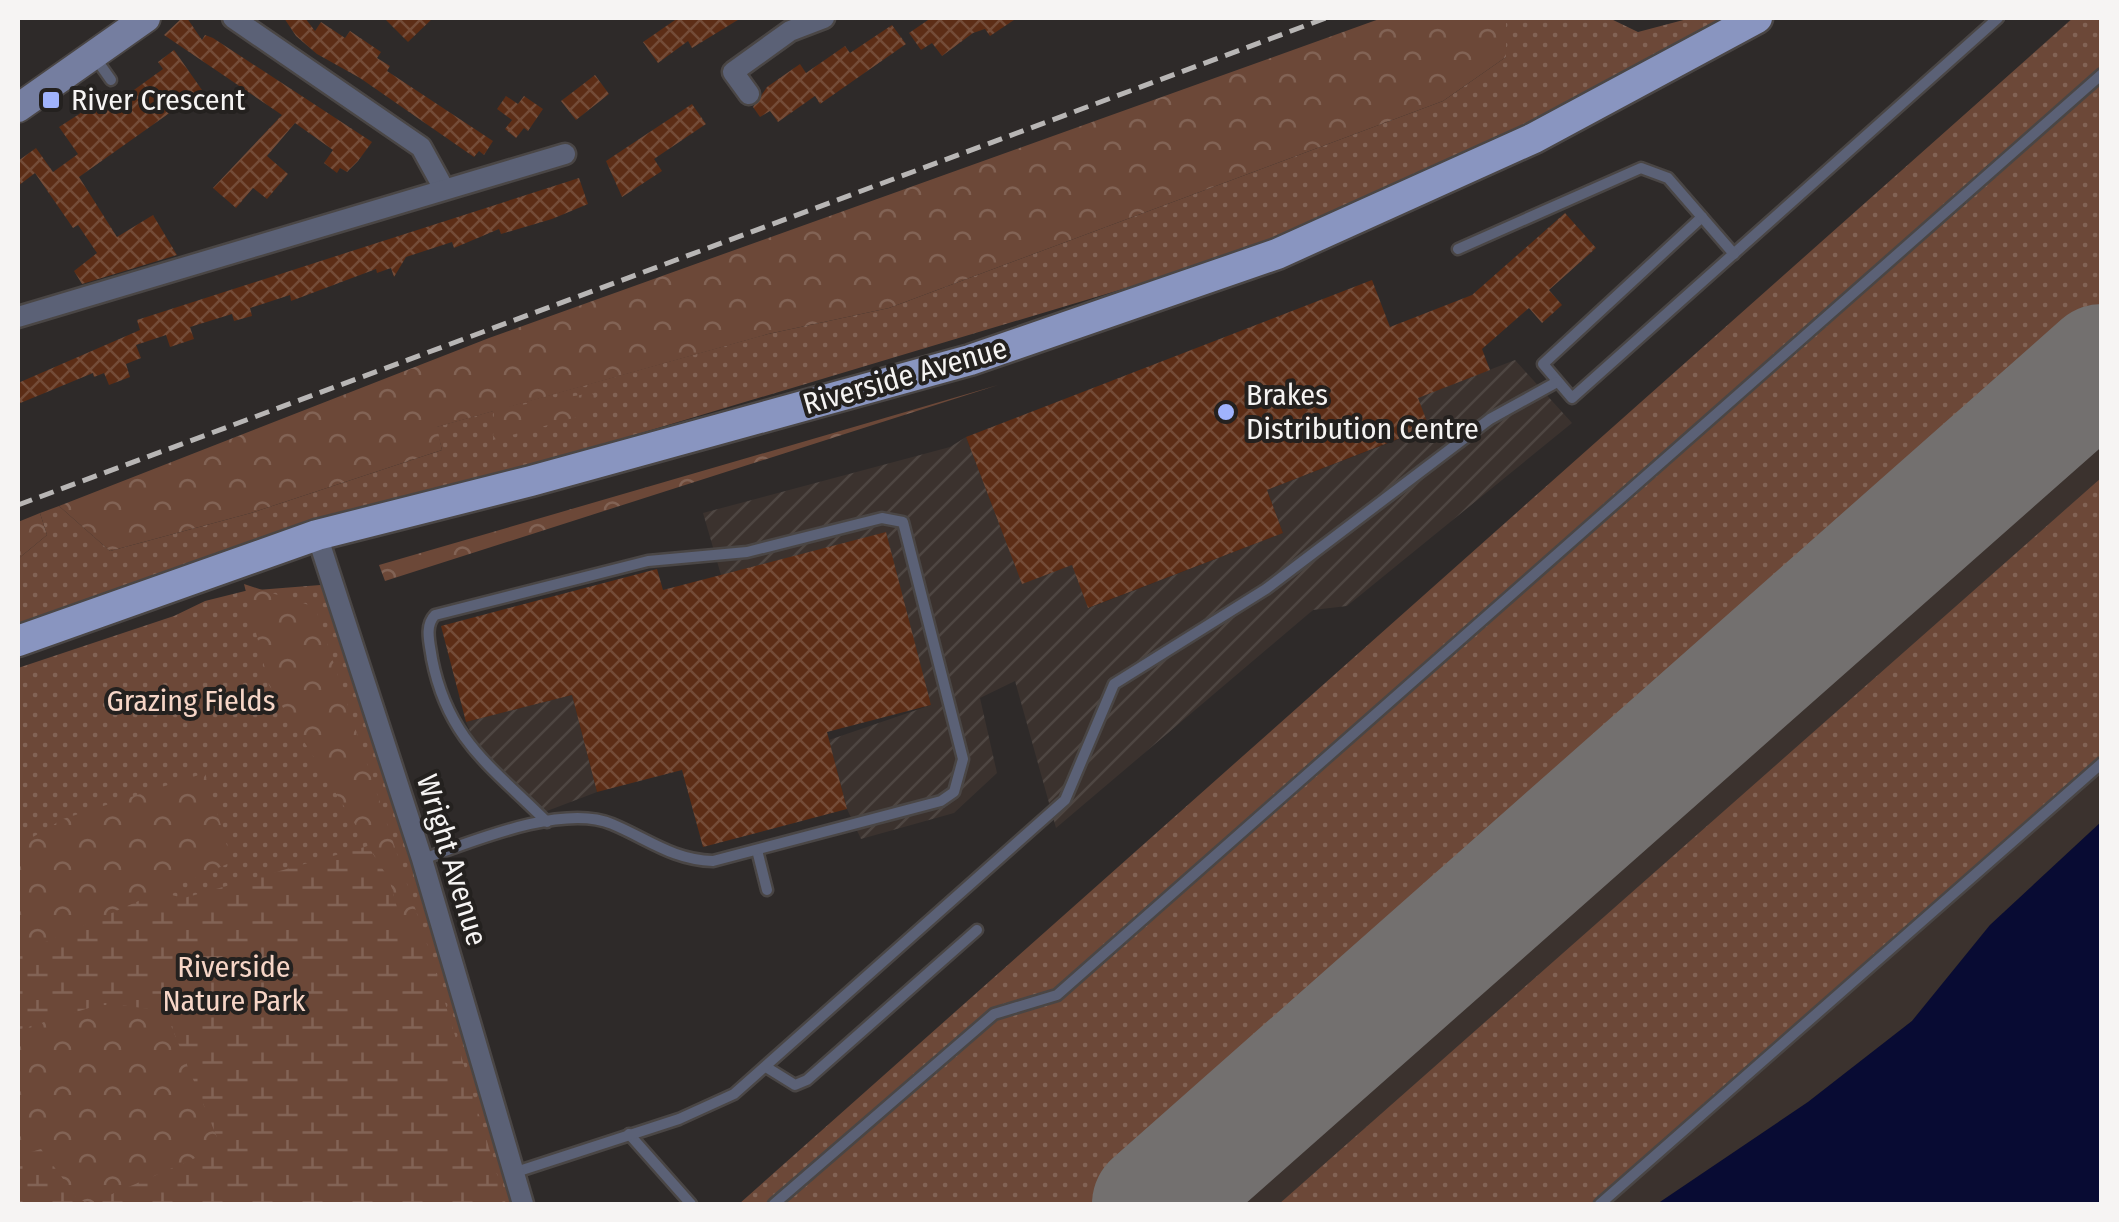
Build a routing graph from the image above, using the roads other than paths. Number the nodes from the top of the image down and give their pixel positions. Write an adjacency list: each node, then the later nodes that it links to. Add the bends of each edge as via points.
1 (146, 18): 6 (street)
2 (233, 18): 12 (street, via 421,147)
3 (824, 18): 9 (street, via 790,31 734,72)
4 (1757, 18): 18 (main road, Riverside Avenue, via 1534,138 1277,254 970,360)
5 (1998, 18): 15 (lane)
6 (94, 55): 8 (lane); 10 (street)
7 (2102, 74): 31 (lane, via 1056,995 994,1014)
8 (111, 80)
9 (749, 94)
10 (18, 108)
11 (565, 154): 12 (street)
12 (443, 187): 16 (street)
13 (1702, 217): 14 (lane, via 1668,178 1642,168); 15 (lane); 17 (lane, via 1544,364)
14 (1458, 250)
15 (1734, 254): 17 (lane, via 1572,398)
16 (18, 317)
17 (1557, 382): 26 (lane, via 1490,419 1266,588 1114,684 1065,800)
18 (317, 535): 19 (main road, Riverside Avenue); 23 (street, Wright Avenue)
19 (18, 641)
20 (2102, 763): 32 (lane)
21 (547, 822): 22 (lane, via 609,822 690,860); 22 (lane, via 459,735 435,672 429,630 435,614 648,561 747,552 896,517 958,734 963,760 954,792); 23 (lane)
22 (757, 850): 24 (lane)
23 (422, 859): 28 (street, Wright Avenue)
24 (768, 890)
25 (978, 930): 26 (lane, via 807,1080 795,1085)
26 (766, 1067): 27 (lane, via 711,1107)
27 (629, 1134): 28 (lane); 30 (lane)
28 (516, 1172): 29 (street, Wright Avenue)
29 (523, 1204)
30 (690, 1204)
31 (774, 1204)
32 (1600, 1204)

